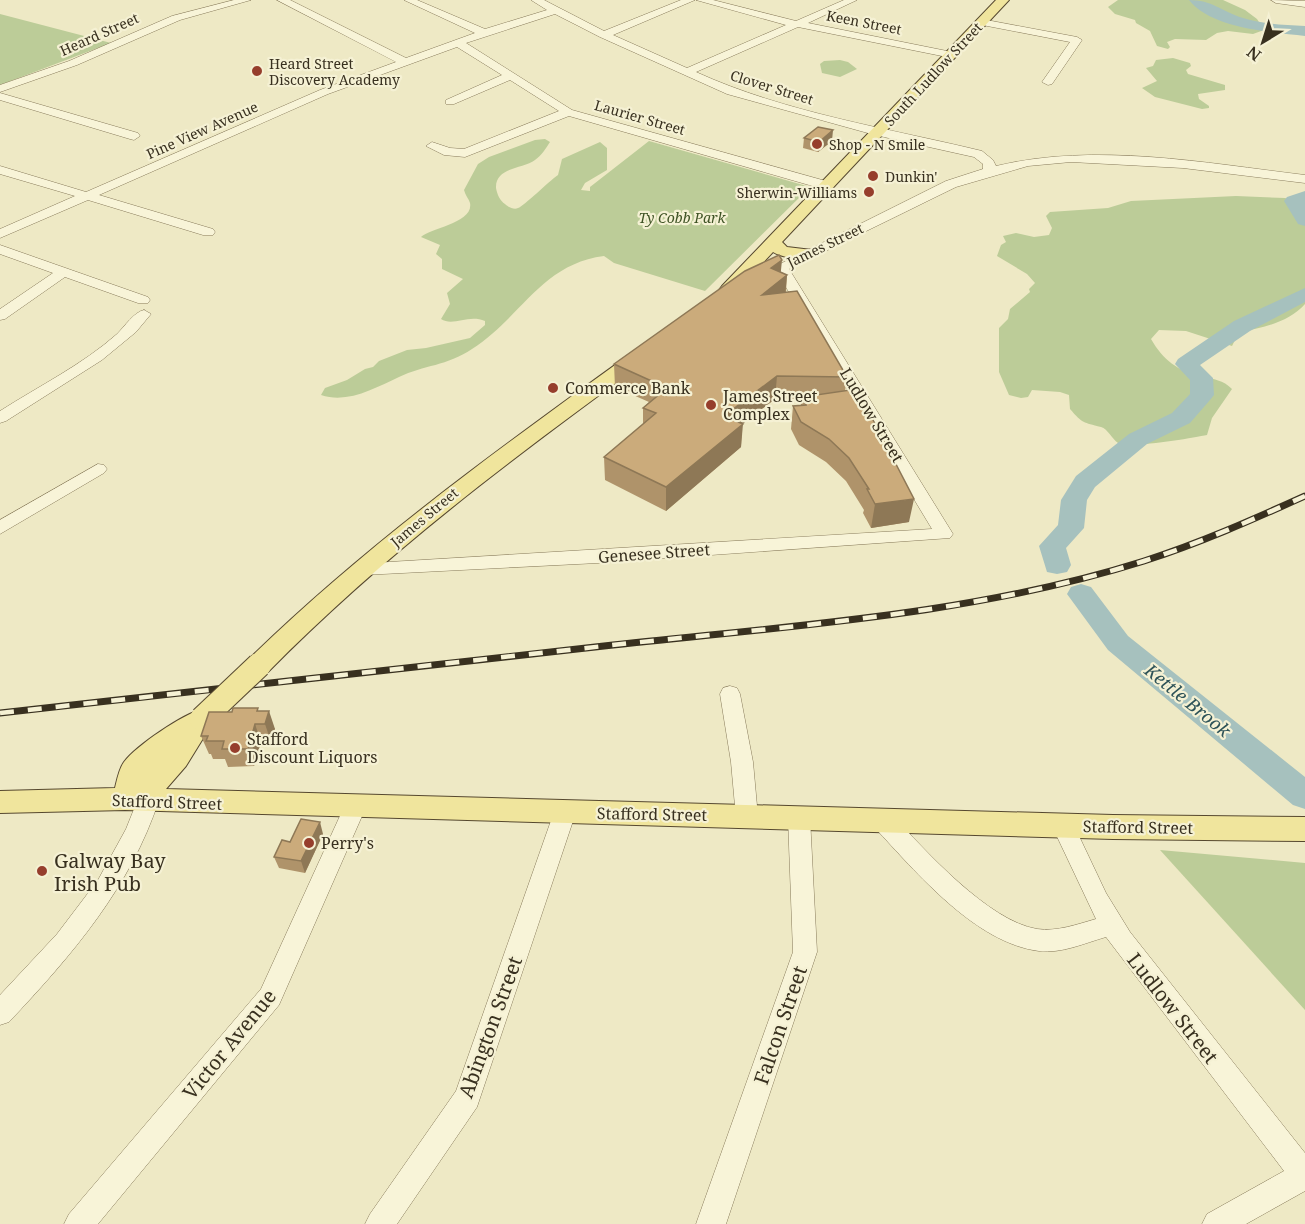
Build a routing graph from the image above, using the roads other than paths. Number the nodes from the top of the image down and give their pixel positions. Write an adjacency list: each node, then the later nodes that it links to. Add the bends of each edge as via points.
1 (246, 0): 9 (street, Heard Street)
2 (282, 0): 19 (street)
3 (409, 0): 15 (street)
4 (536, 0): 12 (street, Clover Street)
5 (690, 0): 16 (street)
6 (701, 0): 14 (street, Keen Street)
7 (852, 0): 14 (street)
8 (1276, 0): 11 (street)
9 (229, 2): 23 (street, Heard Street, via 162,23 73,63)
10 (998, 4): 13 (main road, South Ludlow Street)
11 (1305, 4)
12 (554, 11): 15 (street, Pine View Avenue); 16 (street, Clover Street)
13 (981, 22): 18 (main road, South Ludlow Street); 22 (street, via 1077,40)
14 (797, 24): 18 (street, Keen Street); 20 (street)
15 (484, 33): 17 (street, Pine View Avenue)
16 (604, 35): 20 (street, Clover Street)
17 (459, 43): 19 (street, Pine View Avenue); 21 (street, Laurier Street)
18 (952, 55): 27 (main road, South Ludlow Street)
19 (407, 63): 36 (street, Pine View Avenue, via 324,92)
20 (687, 72): 27 (street, Clover Street, via 744,96)
21 (509, 75): 25 (street); 26 (street, Laurier Street)
22 (1048, 82)
23 (0, 89)
24 (0, 96): 28 (street)
25 (450, 102)
26 (568, 111): 29 (street, via 465,153); 35 (street, Laurier Street)
27 (879, 132): 30 (street, Clover Street); 35 (main road, South Ludlow Street)
28 (134, 136)
29 (432, 146)
30 (978, 154): 31 (street, Clover Street); 33 (street, via 989,163)
31 (1069, 158): 33 (street, James Street); 34 (street, James Street, via 1228,168)
32 (0, 170): 36 (street)
33 (990, 171): 41 (street, James Street, via 933,192)
34 (1305, 179)
35 (828, 186): 39 (main road, South Ludlow Street)
36 (85, 197): 37 (street); 38 (street, Pine View Avenue)
37 (208, 232)
38 (0, 234)
39 (774, 244): 41 (main road, via 788,253); 44 (main road, South Ludlow Street)
40 (0, 249): 43 (street)
41 (806, 254): 42 (street, James Street)
42 (781, 267): 44 (street, James Street); 50 (street, Ludlow Street)
43 (63, 272): 45 (street); 47 (street, via 143,307 129,330 89,361)
44 (717, 300)
45 (0, 316)
46 (656, 344): 51 (main road, James Street, via 457,489)
47 (0, 418)
48 (98, 469): 49 (street)
49 (0, 528)
50 (944, 534): 51 (street, Genesee Street)
51 (363, 569): 53 (main road, James Street, bridge, via 202,719 177,759)
52 (730, 694): 57 (street)
53 (136, 800): 54 (main road, Stafford Street); 55 (main road, Stafford Street); 63 (street, via 142,824 99,899 51,959)
54 (0, 802)
55 (355, 807): 56 (main road, Stafford Street); 65 (street, Victor Avenue, via 270,997)
56 (565, 812): 57 (main road, Stafford Street); 66 (street, Abington Street, via 467,1098)
57 (747, 817): 58 (main road, Stafford Street)
58 (799, 818): 59 (main road, Stafford Street); 67 (street, Falcon Street, via 805,952)
59 (883, 820): 60 (main road, Stafford Street); 62 (street, via 938,878 979,913 1014,933 1037,940 1058,940)
60 (1063, 826): 61 (main road, Stafford Street); 62 (street, Ludlow Street)
61 (1305, 829)
62 (1112, 925): 64 (street, Ludlow Street, via 1162,995)
63 (0, 1013)
64 (1305, 1175): 68 (street)
65 (79, 1224)
66 (380, 1224)
67 (711, 1224)
68 (1217, 1224)

